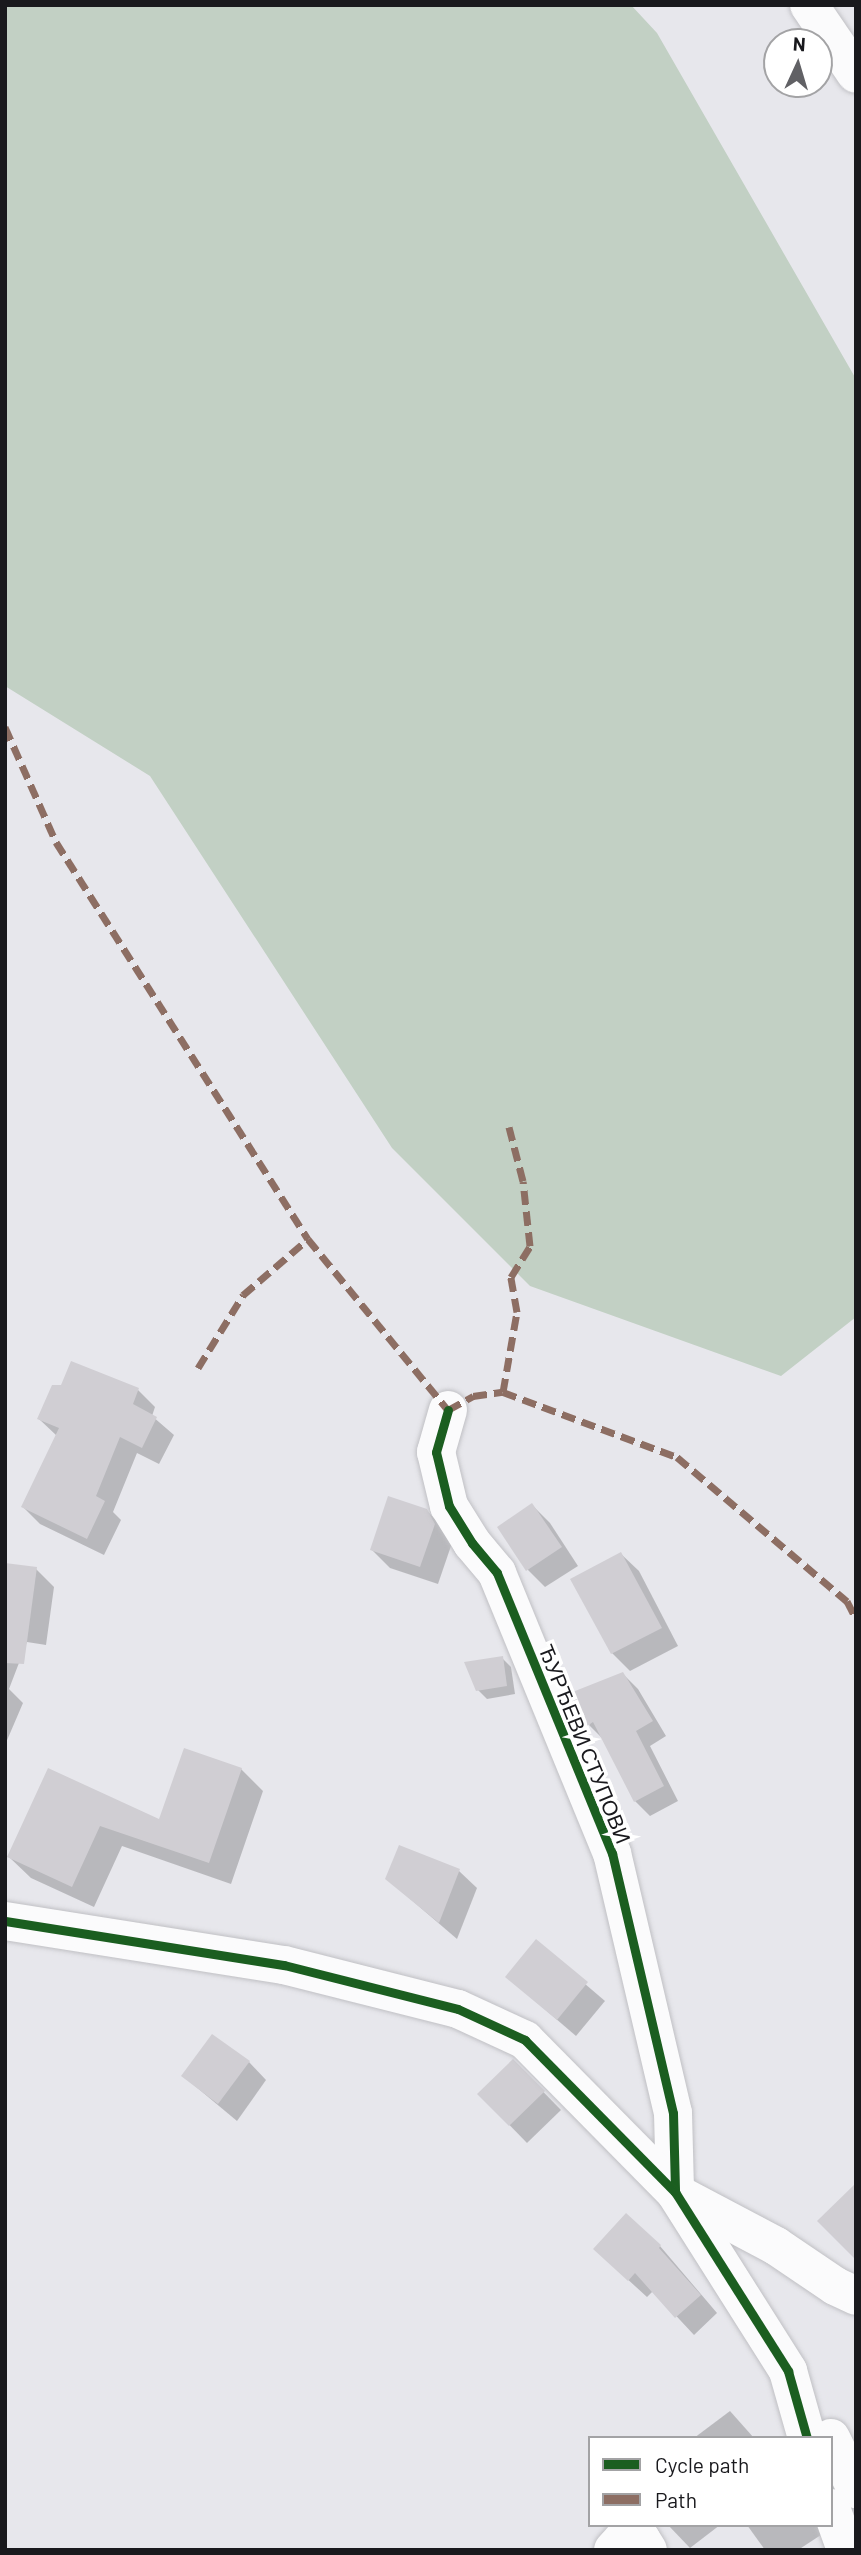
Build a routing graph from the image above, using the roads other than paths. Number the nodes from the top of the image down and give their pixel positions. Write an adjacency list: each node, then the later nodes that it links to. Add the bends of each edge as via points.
1 (810, 5): 2 (street)
2 (856, 74)
3 (448, 1410): 5 (street, ЂУРЂЕВИ СТУПОВИ, via 436,1452 449,1506 497,1573 612,1853 673,2113)
4 (5, 1921): 5 (street, via 284,1965 458,2010 525,2040)
5 (675, 2192): 6 (street); 7 (street)
6 (856, 2296)
7 (789, 2371): 8 (street); 9 (street)
8 (806, 2436)
9 (830, 2436)
10 (833, 2442): 11 (street)
11 (856, 2489)
12 (833, 2514): 13 (street)
13 (846, 2550)

